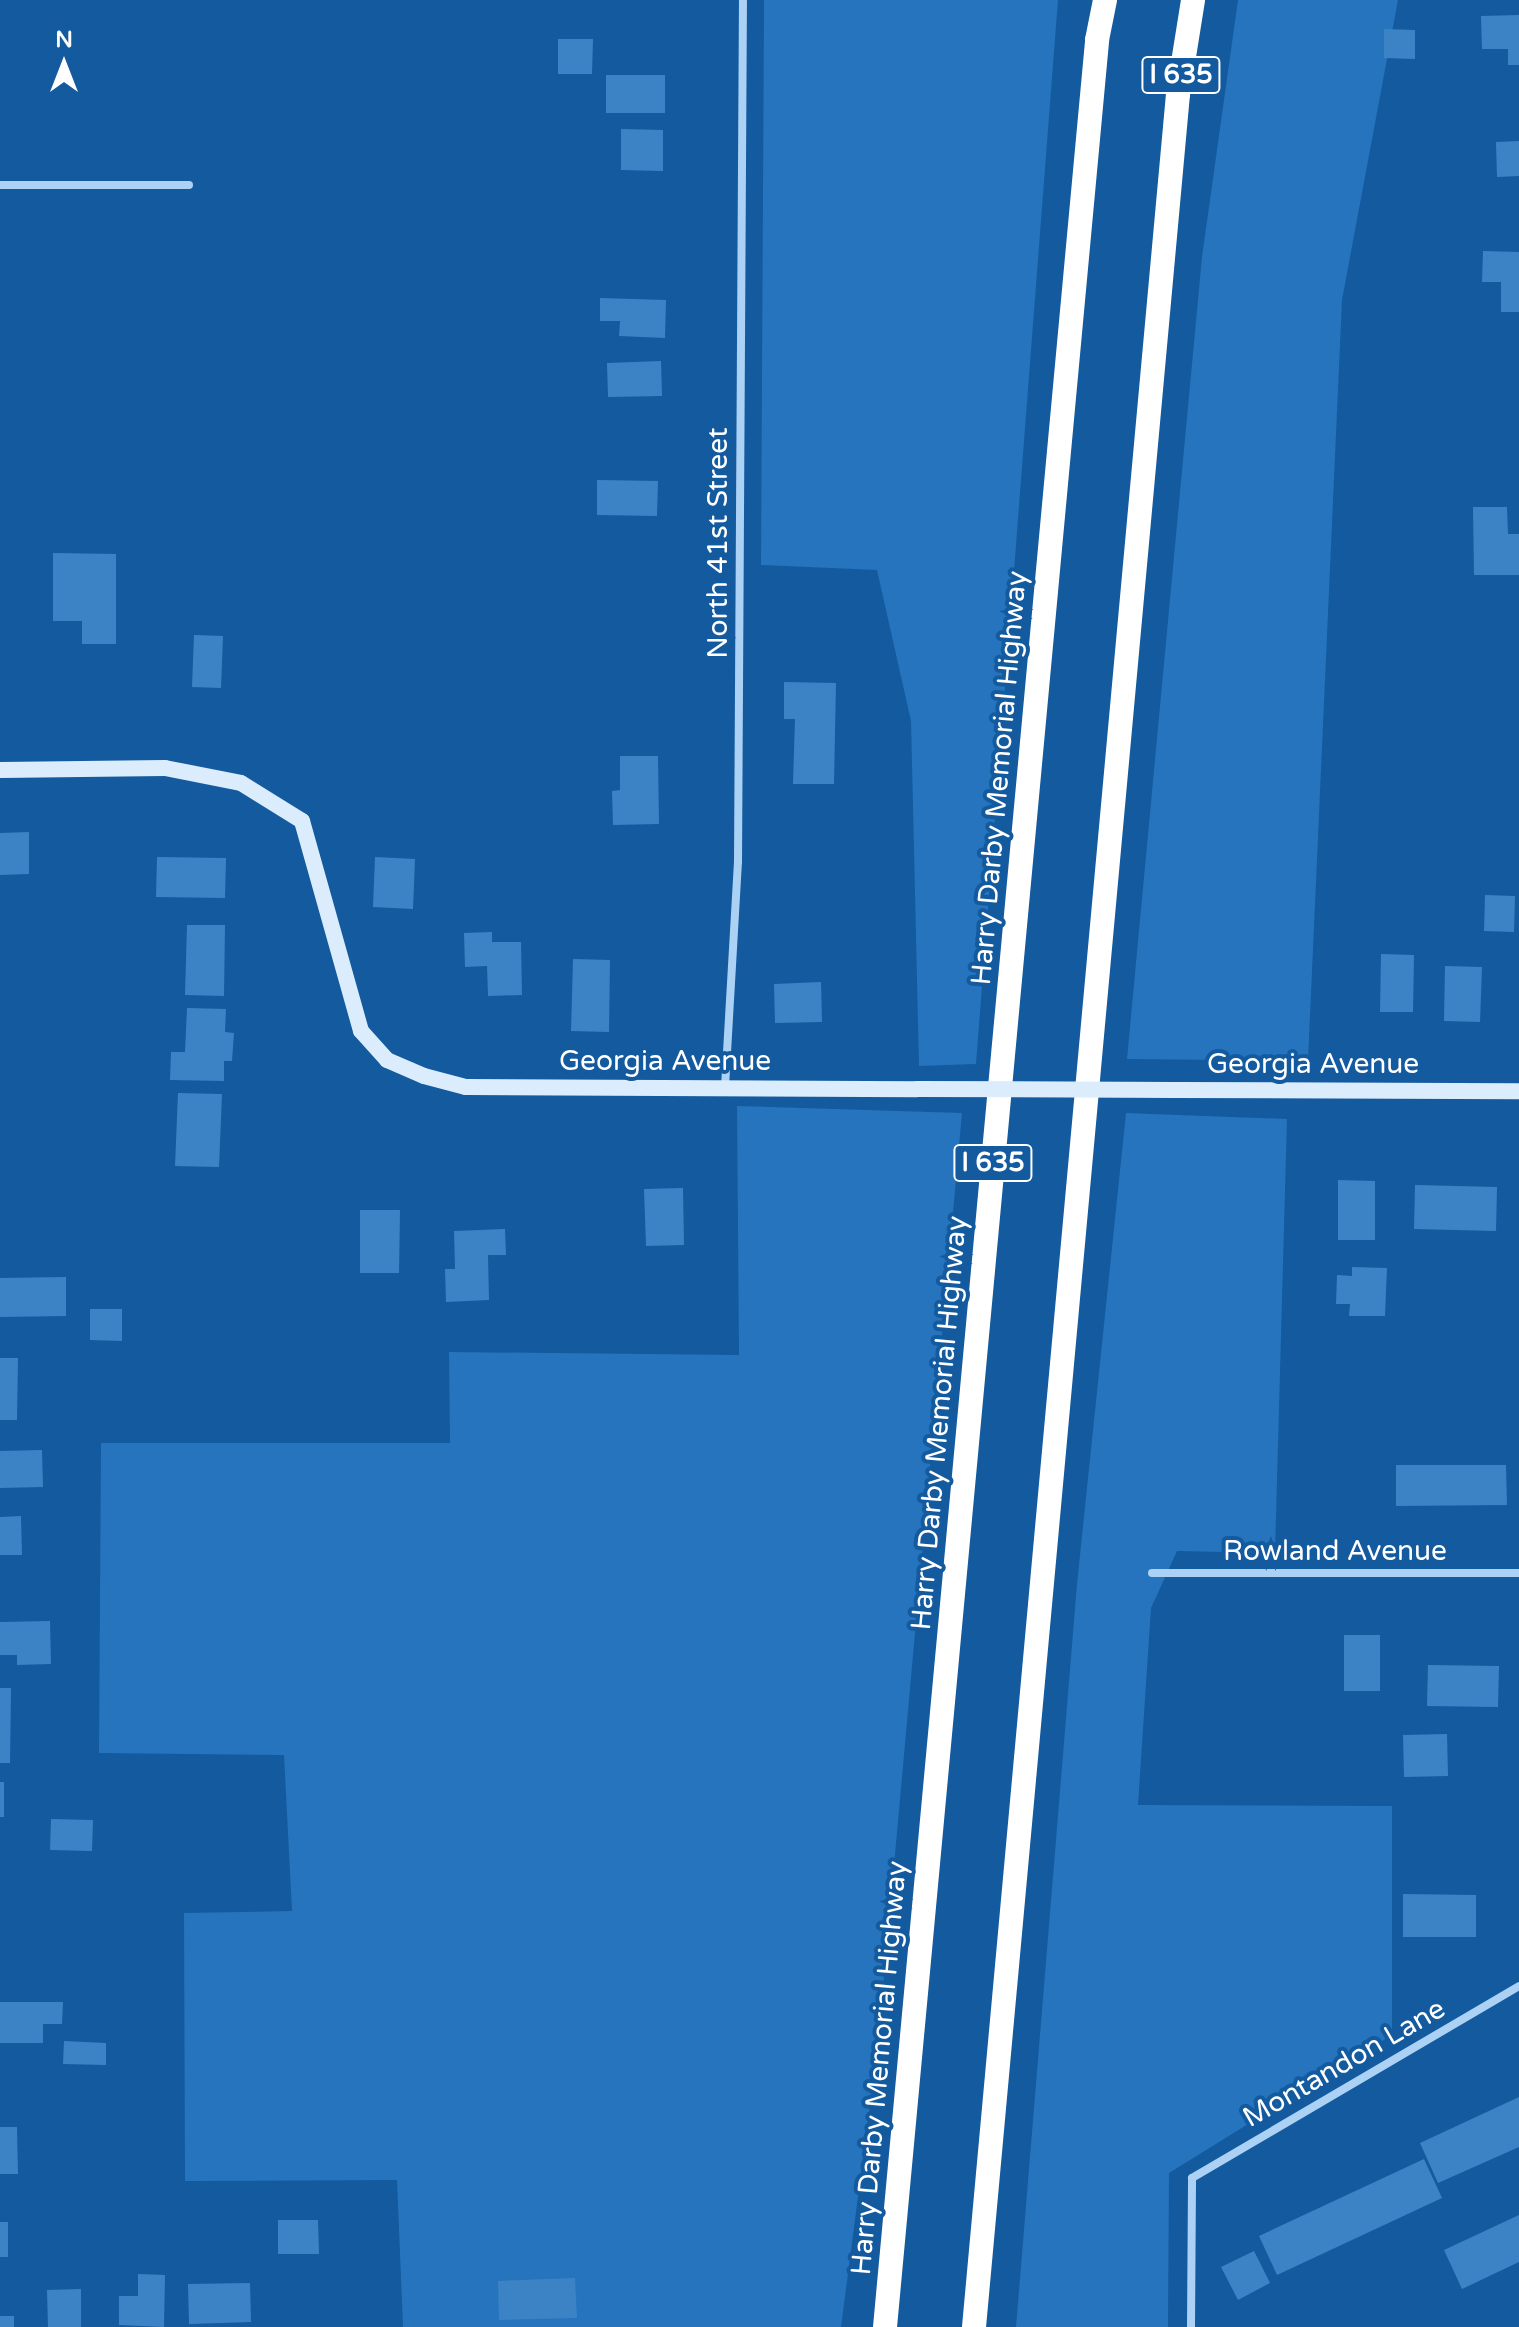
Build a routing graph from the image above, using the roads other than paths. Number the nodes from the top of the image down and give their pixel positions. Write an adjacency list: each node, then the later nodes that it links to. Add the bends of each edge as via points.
1 (743, 0): 7 (street, North 41st Street, via 738,862)
2 (1105, 0): 12 (highway, Harry Darby Memorial Highway / I 635)
3 (1193, 0): 13 (highway, I 635, via 1177,108)
4 (0, 185): 5 (street)
5 (189, 185)
6 (0, 770): 7 (street, Georgia Avenue, via 165,768 241,783 302,821 361,1031 387,1060 466,1087)
7 (725, 1087): 8 (street, Georgia Avenue, bridge)
8 (1519, 1091)
9 (1152, 1573): 10 (street, Rowland Avenue)
10 (1519, 1573)
11 (1519, 1986): 14 (street, Montandon Lane, via 1192,2178)
12 (885, 2327)
13 (974, 2327)
14 (1191, 2327)

